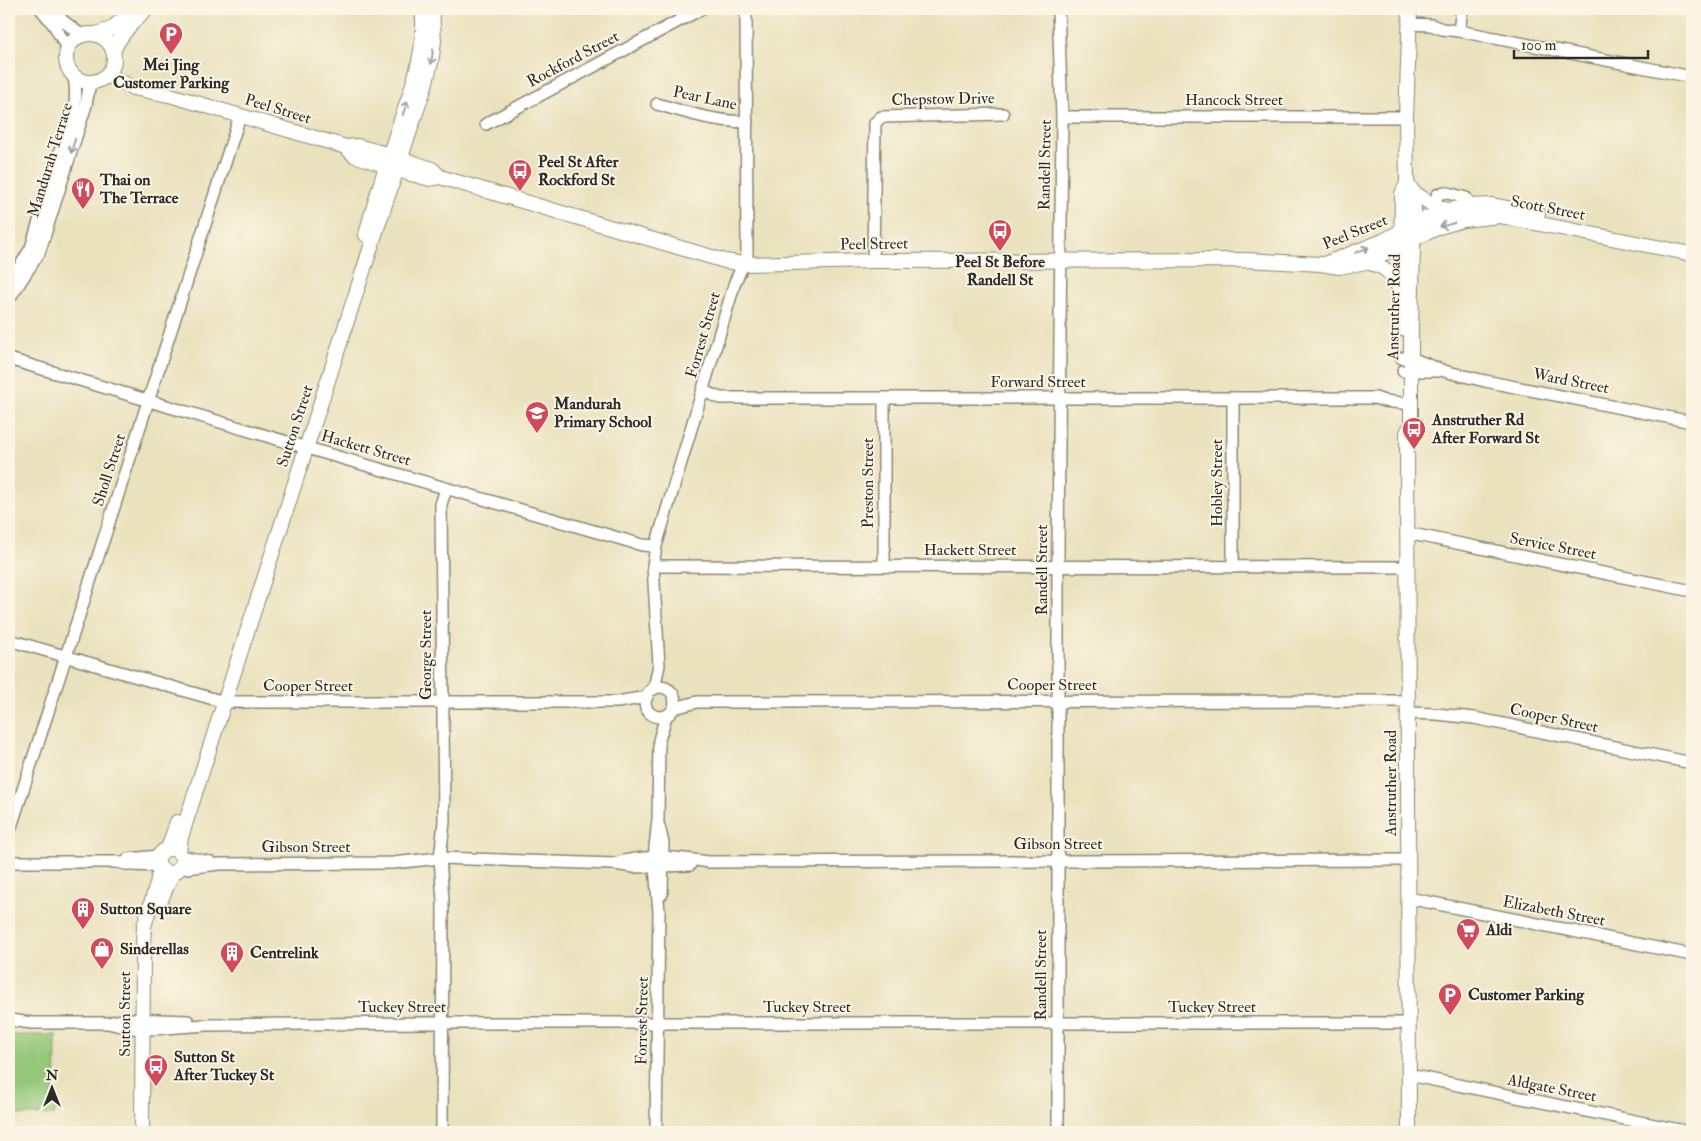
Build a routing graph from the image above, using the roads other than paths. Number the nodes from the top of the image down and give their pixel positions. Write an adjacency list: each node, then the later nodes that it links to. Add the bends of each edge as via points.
1 (41, 9): 17 (street)
2 (53, 9): 16 (street)
3 (135, 9): 15 (main road, via 111,29)
4 (146, 9): 18 (main road, via 119,38)
5 (422, 9): 22 (main road, Sutton Street)
6 (432, 9): 22 (main road, Sutton Street, one-way to 22, via 434,41 431,63)
7 (702, 9): 29 (street, Rockford Street)
8 (746, 9): 28 (street, Forrest Street)
9 (1058, 9): 26 (street, Randell Street)
10 (1410, 9): 13 (main road, Anstruther Road)
11 (1456, 9): 14 (street)
12 (1462, 9): 14 (street)
13 (1410, 28): 14 (street, via 1432,32); 27 (main road, Anstruther Road)
14 (1450, 30): 20 (street)
15 (96, 34): 16 (main road); 18 (main road, via 110,44)
16 (81, 35): 17 (main road)
17 (67, 48): 19 (main road, via 65,61)
18 (111, 63): 21 (main road, via 103,79); 25 (main road, Peel Street, via 132,79 173,96)
19 (74, 77): 21 (main road); 44 (street, Mandurah Terrace, via 76,106 71,126 64,138 31,248)
20 (1692, 77)
21 (90, 82): 46 (street, Mandurah Terrace, one-way to 46, via 86,105 39,253)
22 (419, 87): 30 (main road, Sutton Street)
23 (658, 104): 28 (street, Pear Lane, via 684,113)
24 (1003, 114): 39 (street, Chepstow Drive, via 880,117 875,123)
25 (240, 116): 30 (main road, Peel Street, via 346,147 357,146); 54 (street, Sholl Street)
26 (1062, 117): 27 (street, Hancock Street); 40 (street, Randell Street)
27 (1406, 117): 31 (main road, Anstruther Road)
28 (747, 122): 42 (street, Forrest Street, via 747,256)
29 (486, 124)
30 (394, 162): 42 (main road, Peel Street, via 430,179 440,177); 56 (main road, Sutton Street)
31 (1410, 188): 34 (main road, via 1436,207); 35 (main road, Anstruther Road, via 1402,194)
32 (1436, 202): 33 (street, via 1437,195 1444,192 1466,198)
33 (1471, 206): 34 (main road, Scott Street); 37 (main road, Scott Street, via 1509,207)
34 (1449, 210): 35 (main road, Scott Street)
35 (1408, 228): 36 (main road, Anstruther Road); 43 (main road, Peel Street, one-way to 35)
36 (1407, 243): 38 (main road, Scott Street, one-way to 36, via 1500,216 1439,227); 41 (main road, Peel Street); 45 (main road, Anstruther Road); 48 (main road, Anstruther Road)
37 (1692, 246)
38 (1692, 254)
39 (873, 261): 40 (main road, Peel Street); 42 (main road, Peel Street)
40 (1060, 261): 43 (main road, Peel Street, via 1247,260); 50 (street, Randell Street)
41 (1366, 262): 43 (main road, Peel Street, via 1339,267); 45 (main road, via 1385,268 1392,274)
42 (744, 264): 49 (street, Forrest Street, via 735,282)
43 (1321, 264)
44 (9, 285)
45 (1401, 293): 48 (main road, Anstruther Road)
46 (9, 299)
47 (9, 359): 54 (street, Hackett Street)
48 (1407, 365): 53 (main road, Anstruther Road); 55 (street, Ward Street)
49 (703, 391): 52 (street, Forward Street, via 720,398); 59 (street, Forrest Street)
50 (1060, 398): 51 (street, Forward Street); 52 (street, Forward Street); 62 (street, Randell Street)
51 (1233, 398): 53 (street, Forward Street, via 1375,398 1384,402); 63 (street, Hobley Street)
52 (884, 399): 61 (street, Preston Street)
53 (1406, 399): 58 (main road, Anstruther Road, via 1402,426 1407,433)
54 (149, 400): 56 (street, Hackett Street); 67 (street, Sholl Street)
55 (1692, 422)
56 (303, 446): 57 (street, Hackett Street); 70 (main road, Sutton Street)
57 (446, 489): 59 (street, Hackett Street, via 642,545); 71 (street, George Street, via 441,504)
58 (1407, 533): 64 (main road, Anstruther Road); 65 (street, Service Street)
59 (656, 546): 60 (street, Forrest Street)
60 (653, 566): 61 (street, Hackett Street); 68 (street, Forrest Street)
61 (884, 566): 62 (street, Hackett Street)
62 (1058, 566): 63 (street, Hackett Street); 74 (street, Randell Street)
63 (1233, 567): 64 (street, Hackett Street)
64 (1407, 567): 75 (main road, Anstruther Road)
65 (1692, 591)
66 (9, 640): 67 (street, Cooper Street)
67 (64, 657): 70 (street, Cooper Street); 79 (street, Sholl Street)
68 (659, 666): 69 (street, Forrest Street); 72 (street, Forrest Street)
69 (669, 691): 72 (street, via 663,688); 73 (street, Cooper Street); 76 (street, via 675,700)
70 (221, 701): 71 (street, Cooper Street); 81 (main road, Sutton Street)
71 (442, 702): 72 (street, Cooper Street); 85 (street, George Street)
72 (649, 702): 76 (street, via 658,716); 77 (street, Forrest Street)
73 (697, 702): 74 (street, Cooper Street); 76 (street, Cooper Street)
74 (1058, 702): 75 (street, Cooper Street); 82 (street, Randell Street)
75 (1408, 707): 78 (street, Cooper Street); 80 (main road, Anstruther Road)
76 (670, 712): 77 (street, Forrest Street)
77 (659, 740): 84 (street, Forrest Street)
78 (1692, 763)
79 (9, 833)
80 (1408, 860): 82 (street, Gibson Street); 86 (main road, Anstruther Road)
81 (169, 861): 83 (street, Gibson Street, via 131,858 116,862); 85 (street, Gibson Street, via 219,864); 93 (main road, Sutton Street, via 151,932)
82 (1058, 861): 84 (street, Gibson Street, via 708,862 685,866); 91 (street, Randell Street)
83 (9, 862)
84 (658, 862): 85 (street, Gibson Street, via 634,867 499,861); 94 (street, Forrest Street)
85 (445, 863): 90 (street, George Street)
86 (1408, 898): 87 (street, Elizabeth Street); 92 (main road, Anstruther Road)
87 (1692, 955)
88 (9, 1020): 89 (street, Tuckey Street)
89 (32, 1023): 93 (street, Tuckey Street, via 108,1024 129,1028); 95 (street, Tuckey Street)
90 (442, 1023): 93 (street, Tuckey Street, via 206,1024 184,1020); 94 (street, Tuckey Street); 99 (street, George Street)
91 (1058, 1023): 92 (street, Tuckey Street); 94 (street, Tuckey Street); 101 (street, Randell Street)
92 (1409, 1023): 96 (main road, Anstruther Road)
93 (146, 1024): 97 (main road, Sutton Street); 98 (main road, Sutton Street)
94 (658, 1024): 100 (street, Forrest Street)
95 (9, 1026)
96 (1409, 1076): 102 (main road, Anstruther Road); 103 (street, Aldgate Street)
97 (142, 1132)
98 (151, 1132)
99 (442, 1132)
100 (656, 1132)
101 (1058, 1132)
102 (1409, 1132)
103 (1689, 1132)

